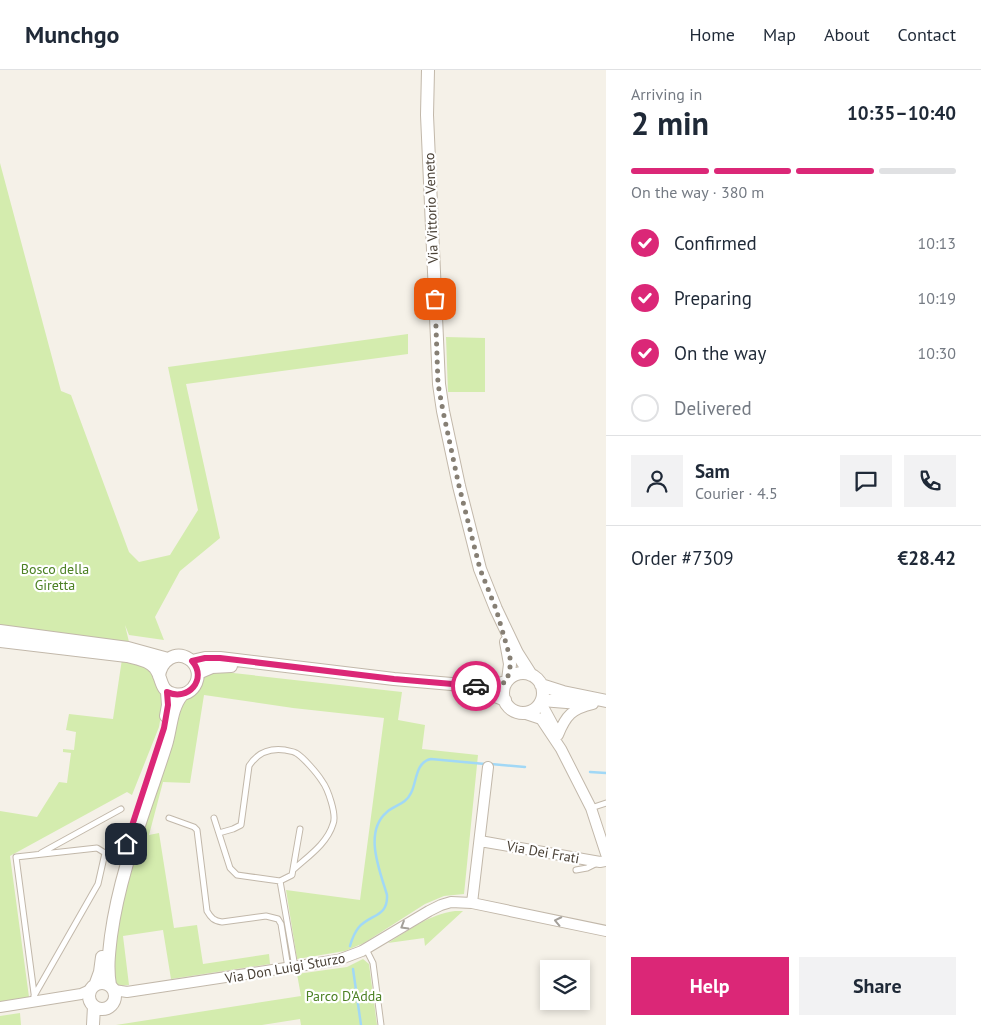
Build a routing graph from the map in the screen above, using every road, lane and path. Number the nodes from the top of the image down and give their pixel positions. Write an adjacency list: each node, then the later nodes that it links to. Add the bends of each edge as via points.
1 (428, 70): 2 (street, Via Vittorio Veneto, via 438,384 480,569)
2 (496, 609): 8 (street, via 517,654); 10 (street, via 510,657)
3 (0, 631): 5 (street, via 128,648)
4 (0, 641): 9 (street, via 127,656 147,662 155,667)
5 (168, 659): 6 (street, via 180,656); 9 (street, via 163,663)
6 (192, 661): 7 (street); 10 (street, via 220,658 486,687)
7 (198, 673): 13 (street, via 196,685); 14 (street, via 226,665 493,695)
8 (531, 675): 10 (street, via 518,674); 11 (street)
9 (159, 676): 12 (street)
10 (507, 681): 14 (street, via 503,693)
11 (541, 685): 15 (street); 16 (street)
12 (167, 692): 13 (street); 39 (street, via 164,728 131,829 108,913 100,972)
13 (182, 695): 40 (street, via 175,707 114,915 108,972)
14 (505, 700): 18 (street, via 513,710)
15 (541, 701): 17 (street); 18 (street, via 534,710); 19 (street)
16 (606, 702): 17 (street)
17 (592, 704): 19 (street, via 572,712)
18 (523, 713): 20 (street, via 541,719)
19 (558, 735): 20 (street)
20 (561, 749): 23 (street)
21 (488, 767): 29 (street)
22 (606, 803): 23 (lane)
23 (591, 808): 31 (street)
24 (121, 809): 30 (lane)
25 (169, 818): 38 (lane, via 197,830 210,917 222,922 266,916 278,919)
26 (214, 818): 28 (lane)
27 (300, 829): 32 (lane)
28 (219, 833): 32 (lane, via 241,825 249,766 254,759 275,749 295,752 324,782 334,812 334,824 314,852); 34 (lane, via 230,868 237,875)
29 (480, 841): 31 (street, Via Dei Frati); 35 (street)
30 (38, 854): 41 (lane, via 16,857); 41 (lane, via 97,848 105,853 98,884)
31 (604, 859): 33 (lane)
32 (293, 870): 34 (lane, via 292,875)
33 (576, 870)
34 (280, 882): 38 (lane)
35 (472, 903): 36 (street, Via Don Luigi Sturzo, one-way to 35); 37 (street, Via Don Luigi Sturzo, one-way to 37, via 440,905)
36 (606, 931)
37 (366, 949): 38 (street, Via Don Luigi Sturzo, via 338,960); 45 (lane, via 372,963)
38 (291, 968): 40 (street, Via Don Luigi Sturzo)
39 (90, 994): 40 (street, via 103,982); 40 (street, via 99,1008); 41 (street); 43 (street)
40 (112, 996): 44 (street)
41 (34, 999): 42 (street)
42 (0, 1007)
43 (93, 1025)
44 (99, 1025)
45 (381, 1025)

